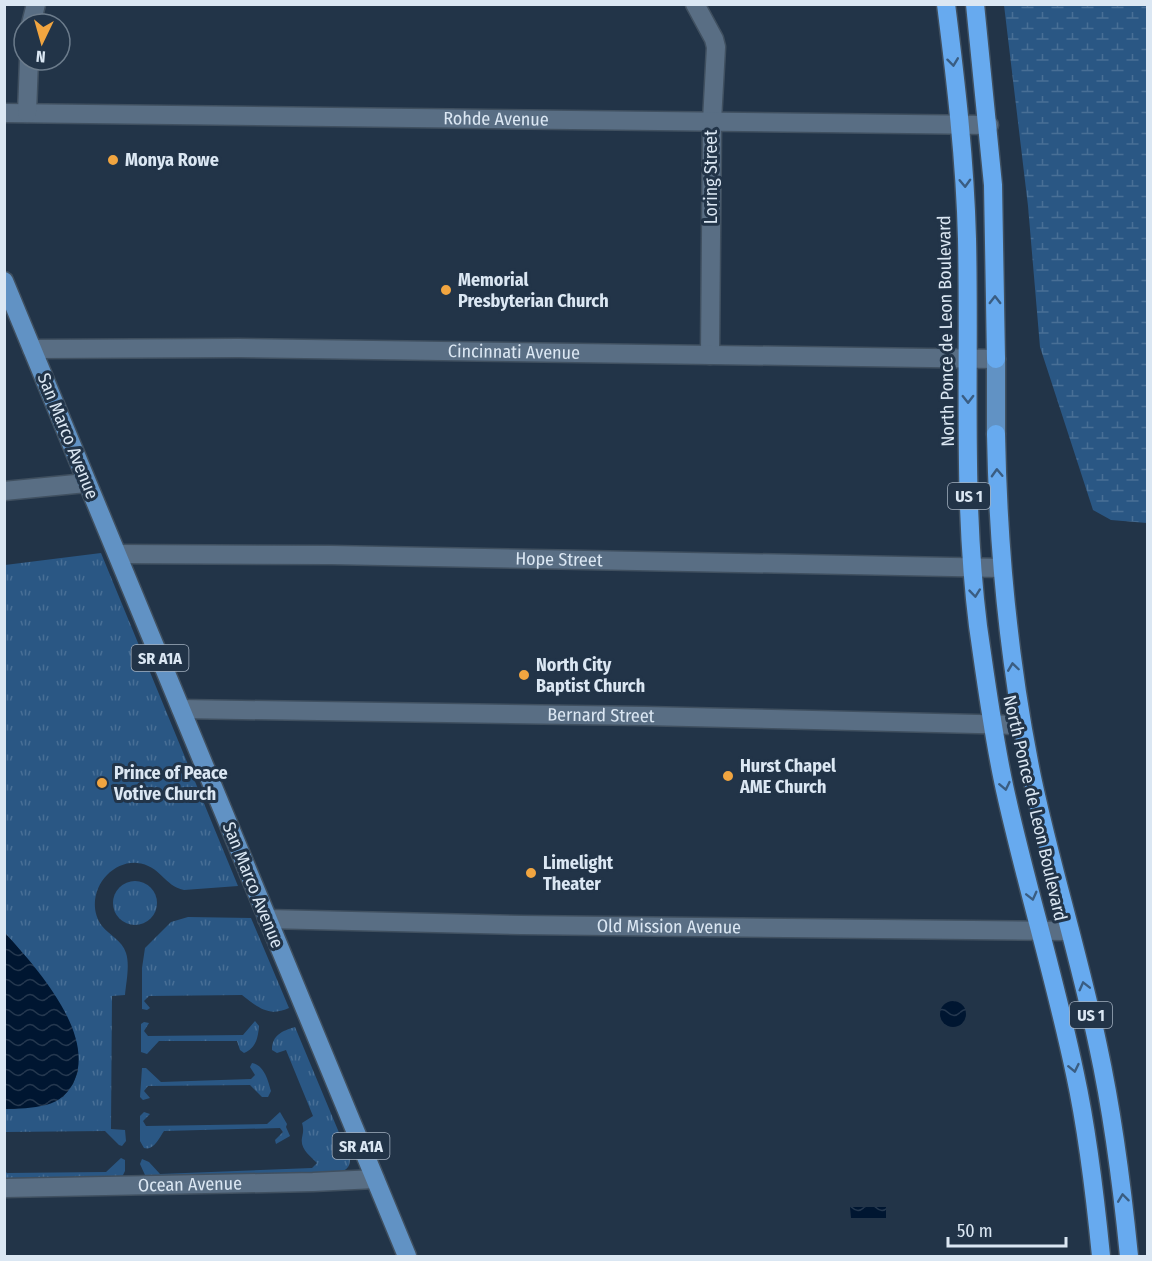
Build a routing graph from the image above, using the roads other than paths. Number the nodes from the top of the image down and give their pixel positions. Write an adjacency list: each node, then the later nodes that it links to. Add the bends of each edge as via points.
1 (695, 4): 7 (street, Loring Street, via 716,47)
2 (946, 4): 8 (highway, North Ponce de Leon Boulevard / US 1, one-way to 8)
3 (975, 4): 9 (highway, North Ponce de Leon Boulevard / US 1)
4 (29, 72): 6 (street)
5 (4, 113): 6 (street, Rohde Avenue)
6 (27, 113): 7 (street, Rohde Avenue)
7 (712, 121): 8 (street, Rohde Avenue); 12 (street, Loring Street)
8 (961, 124): 9 (street, Rohde Avenue); 13 (highway, North Ponce de Leon Boulevard / US 1, one-way to 13)
9 (988, 125): 14 (highway, North Ponce de Leon Boulevard / US 1, one-way to 9, via 994,208)
10 (4, 281): 11 (main road, San Marco Avenue / SR A1A)
11 (32, 349): 12 (street, Cincinnati Avenue); 16 (main road, San Marco Avenue / SR A1A)
12 (710, 355): 13 (street, Cincinnati Avenue)
13 (967, 358): 14 (street, Cincinnati Avenue); 19 (highway, North Ponce de Leon Boulevard / US 1, one-way to 19)
14 (996, 359): 15 (main road, North Ponce de Leon Boulevard / US 1)
15 (996, 434): 20 (highway, North Ponce de Leon Boulevard / US 1, one-way to 15)
16 (86, 483): 17 (street); 18 (main road, San Marco Avenue / SR A1A)
17 (4, 491)
18 (117, 554): 19 (street, Hope Street); 21 (main road, San Marco Avenue / SR A1A)
19 (972, 568): 20 (street, Hope Street); 22 (highway, North Ponce de Leon Boulevard / US 1, one-way to 22)
20 (1002, 568): 23 (highway, North Ponce de Leon Boulevard / US 1, one-way to 20)
21 (181, 709): 22 (street, Bernard Street); 24 (main road, San Marco Avenue / SR A1A)
22 (992, 724): 23 (street, Bernard Street); 25 (highway, North Ponce de Leon Boulevard / US 1, one-way to 25)
23 (1022, 725): 26 (highway, North Ponce de Leon Boulevard / US 1)
24 (267, 919): 25 (street, Old Mission Avenue); 27 (main road, San Marco Avenue / SR A1A)
25 (1040, 930): 26 (street, Old Mission Avenue); 30 (highway, North Ponce de Leon Boulevard / US 1, one-way to 30, via 1076,1077)
26 (1070, 930): 31 (highway, North Ponce de Leon Boulevard / US 1, one-way to 26, via 1109,1104)
27 (375, 1179): 28 (street, Ocean Avenue); 29 (main road, San Marco Avenue / SR A1A)
28 (4, 1188)
29 (407, 1257)
30 (1101, 1257)
31 (1129, 1257)

